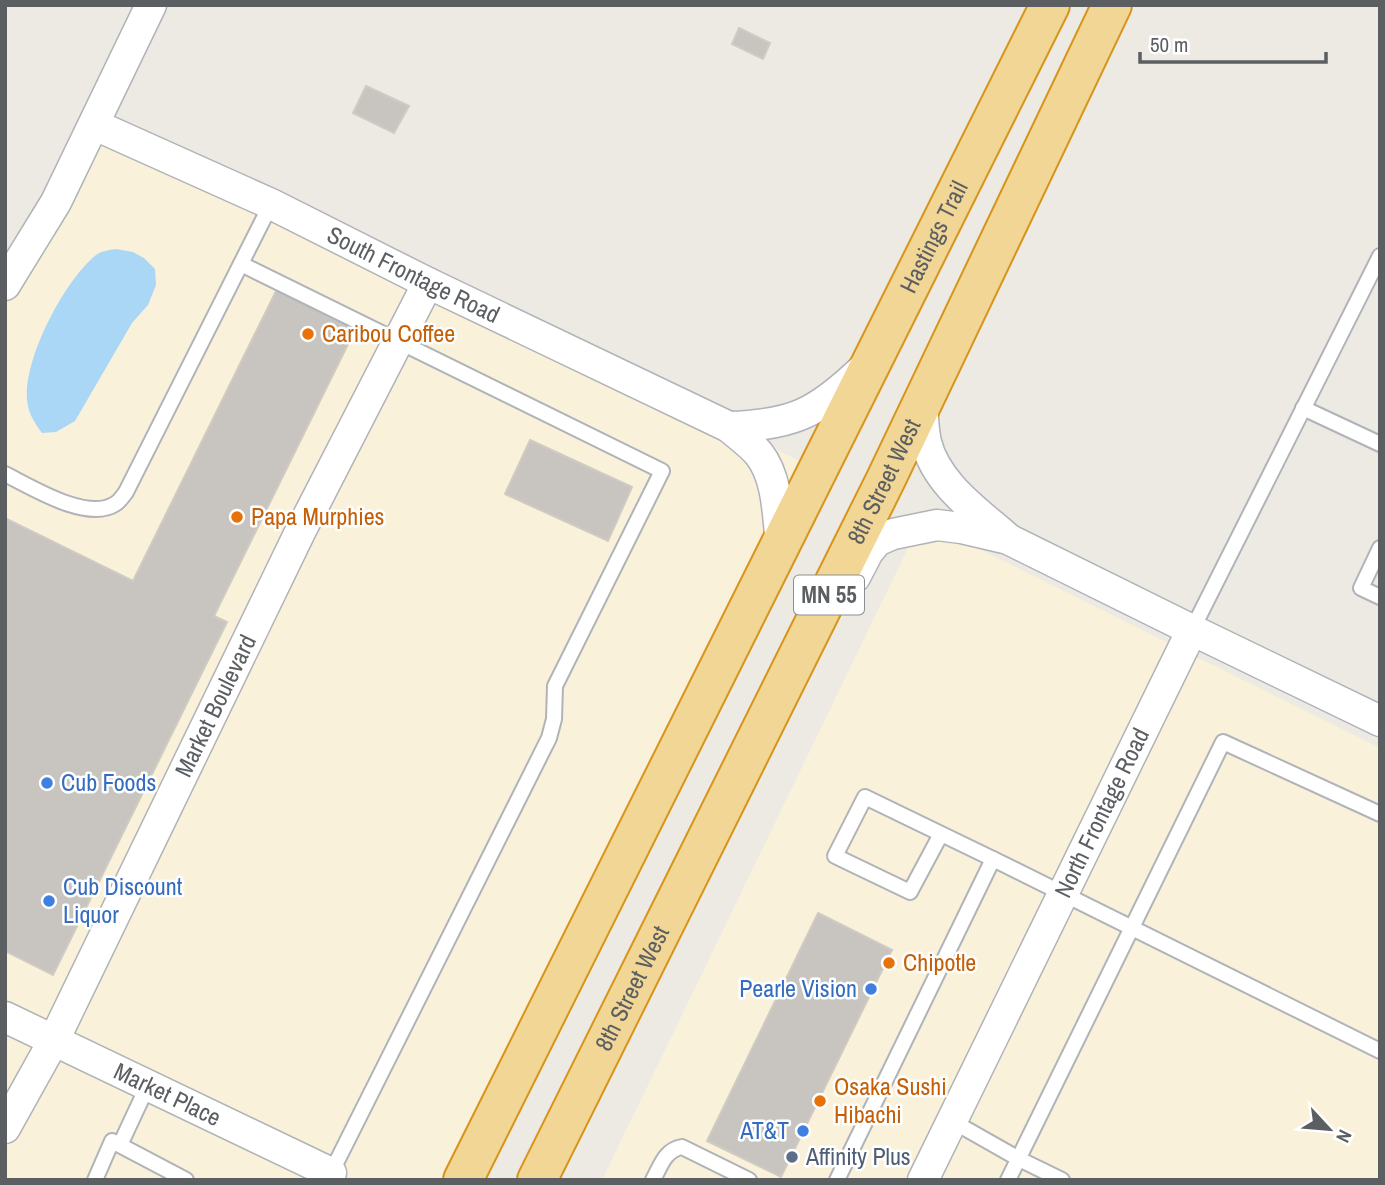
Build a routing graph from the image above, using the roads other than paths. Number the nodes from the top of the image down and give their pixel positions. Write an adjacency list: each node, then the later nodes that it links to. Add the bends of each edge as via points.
1 (151, 5): 4 (street)
2 (1050, 5): 11 (highway, Hastings Trail / MN 55)
3 (1112, 5): 12 (highway, 8th Street West / MN 55)
4 (95, 125): 5 (street, South Frontage Road); 9 (street, via 56,202)
5 (271, 204): 7 (lane); 8 (street, South Frontage Road)
6 (1380, 256): 13 (lane)
7 (241, 264): 10 (lane); 16 (lane, via 126,492 114,505 92,509 66,505)
8 (428, 283): 10 (street, Market Boulevard); 14 (street, South Frontage Road)
9 (5, 285)
10 (398, 341): 30 (street, Market Boulevard, via 300,532); 37 (lane, via 662,471 555,686 550,738)
11 (875, 358): 14 (street, South Frontage Road, via 833,398 810,411 761,426); 18 (highway, Hastings Trail / MN 55)
12 (922, 403): 17 (street, via 933,461 963,500); 28 (highway, 8th Street West / MN 55)
13 (1303, 408): 15 (lane); 21 (lane)
14 (729, 427): 18 (street, South Frontage Road, via 760,455 769,475)
15 (1380, 444)
16 (5, 474)
17 (1008, 539): 21 (street); 28 (street, via 937,525 893,534 877,541 868,552 714,859)
18 (781, 546): 40 (highway, MN 55)
19 (1380, 548): 20 (lane, via 1361,588)
20 (1380, 597)
21 (1192, 630): 22 (street); 26 (street, North Frontage Road)
22 (1380, 721)
23 (1380, 814): 27 (lane, via 1223,742)
24 (941, 834): 24 (lane, via 866,797 835,856 910,892); 25 (lane)
25 (993, 859): 26 (lane); 44 (lane)
26 (1063, 894): 27 (lane); 33 (street, North Frontage Road)
27 (1132, 928): 31 (lane); 36 (lane)
28 (621, 1012): 41 (highway, 8th Street West / MN 55)
29 (5, 1017): 30 (street, Market Place)
30 (54, 1040): 32 (street, Market Place); 34 (street, Market Boulevard)
31 (1380, 1051)
32 (148, 1085): 35 (lane); 37 (street, Market Place)
33 (952, 1121): 36 (lane); 45 (street, North Frontage Road)
34 (5, 1128)
35 (120, 1145): 38 (lane, via 112,1141); 39 (lane)
36 (1019, 1159): 46 (lane); 47 (lane)
37 (315, 1172)
38 (95, 1180)
39 (186, 1180)
40 (463, 1180)
41 (537, 1180)
42 (653, 1180): 43 (lane, via 667,1153 682,1147)
43 (749, 1180)
44 (837, 1180)
45 (923, 1180)
46 (1009, 1180)
47 (1062, 1180)

